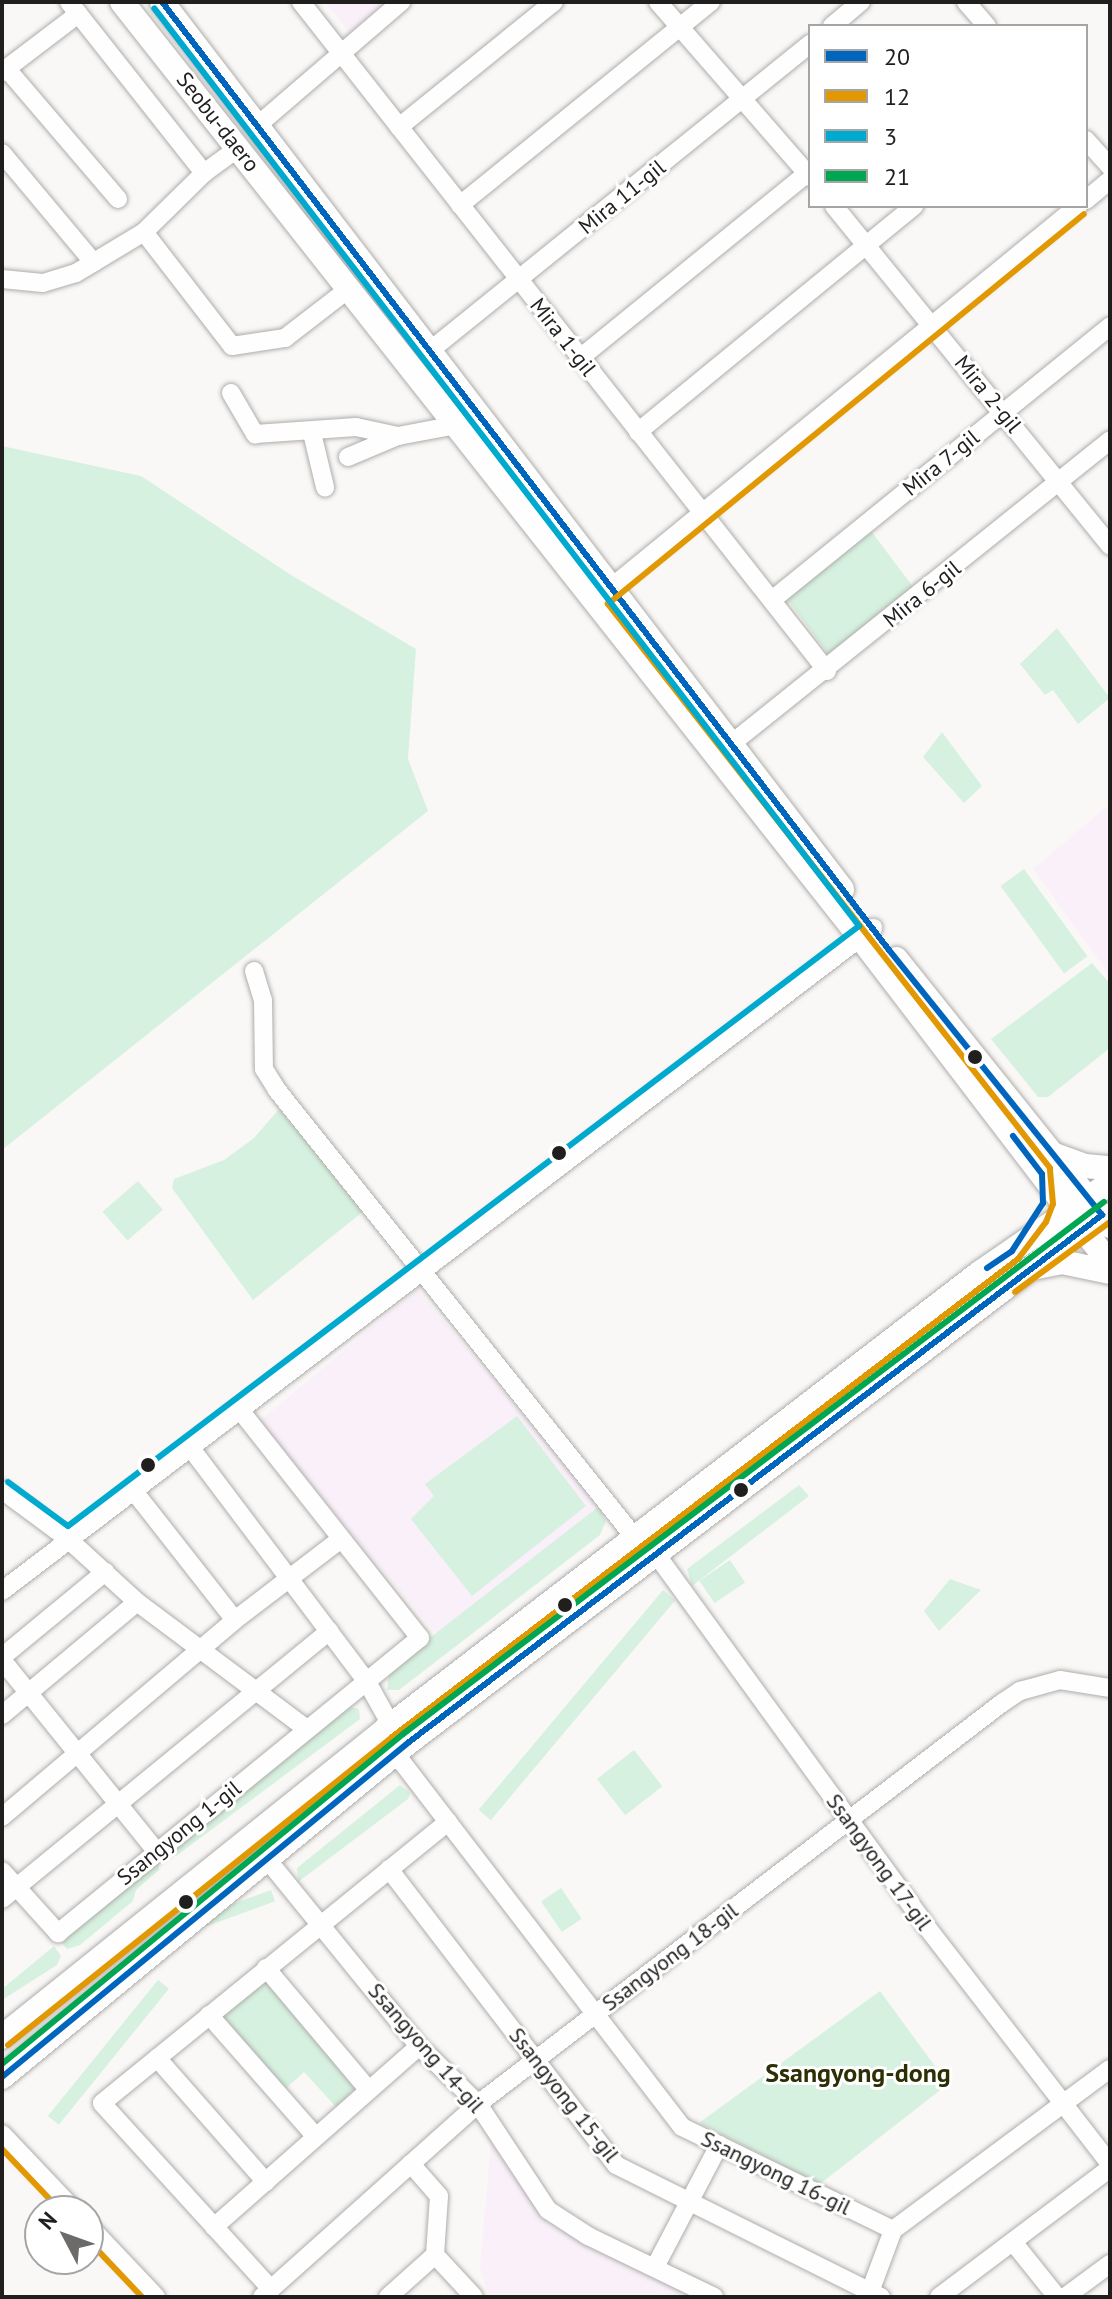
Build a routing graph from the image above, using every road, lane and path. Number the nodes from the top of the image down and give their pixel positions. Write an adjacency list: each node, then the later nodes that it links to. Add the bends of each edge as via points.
1 (122, 2): 21 (main road, Seobu-daero)
2 (162, 2): 18 (main road, Seobu-daero)
3 (301, 2): 15 (street, Mira 1-gil)
4 (401, 2): 15 (street)
5 (554, 2): 19 (street)
6 (658, 2): 13 (street)
7 (711, 2): 13 (street)
8 (861, 2): 11 (street)
9 (966, 2): 12 (street)
10 (73, 8): 16 (street); 25 (street)
11 (834, 24)
12 (985, 24)
13 (680, 28): 17 (street); 30 (street)
14 (808, 46): 17 (street, Mira 11-gil)
15 (341, 53): 18 (street); 19 (street, Mira 1-gil)
16 (4, 70): 29 (street)
17 (745, 96): 24 (street); 38 (street, Mira 11-gil)
18 (258, 125): 42 (main road, Seobu-daero)
19 (399, 127): 30 (street, Mira 1-gil)
20 (1088, 142): 23 (street)
21 (238, 148): 25 (street); 39 (main road, Seobu-daero)
22 (2, 153): 36 (street)
23 (1110, 167)
24 (808, 172)
25 (204, 173): 34 (street)
26 (808, 174): 43 (street)
27 (1110, 180): 28 (street)
28 (1088, 198)
29 (118, 199)
30 (460, 205): 38 (street, Mira 1-gil)
31 (836, 208): 35 (street, Mira 2-gil)
32 (912, 208): 35 (street)
33 (1076, 208): 40 (street)
34 (144, 232): 36 (street); 39 (street, via 232,346 285,338)
35 (867, 245): 40 (street, Mira 2-gil); 47 (street)
36 (94, 263): 37 (street, via 43,283)
37 (2, 279)
38 (520, 281): 42 (street, Mira 11-gil); 43 (street, Mira 1-gil)
39 (350, 288): 46 (main road, Seobu-daero)
40 (932, 324): 45 (street, Mira 2-gil); 54 (street)
41 (1110, 326): 45 (street, Mira 7-gil)
42 (432, 349): 56 (main road, Seobu-daero)
43 (580, 358): 47 (street, Mira 1-gil)
44 (231, 393): 48 (street, via 255,434)
45 (1003, 413): 52 (street, Mira 2-gil); 57 (street, Mira 7-gil)
46 (457, 425): 49 (street); 56 (main road, Seobu-daero)
47 (638, 432): 54 (street, Mira 1-gil)
48 (312, 433): 49 (street, via 356,427); 53 (street)
49 (398, 436): 51 (street)
50 (1110, 440): 52 (street, Mira 6-gil)
51 (348, 457)
52 (1060, 482): 55 (street, Mira 2-gil); 58 (street, Mira 6-gil)
53 (325, 487)
54 (702, 511): 56 (street); 57 (street, Mira 1-gil)
55 (1110, 546)
56 (603, 595): 59 (main road, Seobu-daero); 60 (main road, Seobu-daero)
57 (772, 600): 58 (street, Mira 1-gil)
58 (827, 671): 59 (street, Mira 6-gil)
59 (731, 744): 60 (main road, Seobu-daero)
60 (866, 933): 62 (main road, Seobu-daero); 68 (street)
61 (254, 971): 68 (street, Ssangyong 17-gil, via 263,1000 264,1069)
62 (1048, 1164): 63 (main road); 65 (main road, Seobu-daero); 66 (main road, via 1043,1203)
63 (1110, 1168)
64 (1110, 1183): 65 (main road)
65 (1093, 1214): 66 (main road); 67 (main road, Seobu-daero); 69 (main road)
66 (1012, 1251): 75 (main road)
67 (1110, 1264)
68 (423, 1267): 71 (street); 75 (street, Ssangyong 17-gil)
69 (1030, 1268): 70 (main road, via 1062,1262); 78 (main road)
70 (1110, 1272)
71 (239, 1409): 72 (street); 77 (street)
72 (190, 1447): 74 (street); 80 (street, Ssangyong 16-gil)
73 (2, 1490): 76 (street)
74 (133, 1490): 76 (street); 83 (street)
75 (635, 1538): 78 (street, Ssangyong 17-gil); 93 (main road)
76 (68, 1539): 79 (street); 81 (street)
77 (341, 1539): 80 (street); 87 (street, Ssangyong 1-gil, via 420,1638)
78 (656, 1554): 93 (main road); 97 (street, Ssangyong 17-gil)
79 (105, 1572): 82 (street); 86 (street)
80 (290, 1580): 83 (street); 84 (street, Ssangyong 16-gil)
81 (2, 1591)
82 (137, 1602): 85 (street); 90 (street)
83 (235, 1620): 85 (street)
84 (329, 1631): 87 (street, Ssangyong 16-gil); 89 (street)
85 (204, 1650): 89 (street); 94 (street)
86 (2, 1659): 90 (street)
87 (367, 1682): 92 (street, Ssangyong 1-gil); 93 (street, Ssangyong 16-gil)
88 (1110, 1688): 97 (street, Ssangyong 18-gil, via 1060,1680 1020,1691)
89 (256, 1690): 92 (street); 95 (street)
90 (28, 1694): 91 (street); 94 (street)
91 (2, 1715)
92 (307, 1729): 99 (street, Ssangyong 1-gil)
93 (393, 1738): 98 (street, Ssangyong 16-gil); 100 (main road); 108 (main road)
94 (77, 1755): 95 (street); 96 (street)
95 (117, 1804): 99 (street); 103 (street)
96 (2, 1817)
97 (848, 1821): 106 (street, Ssangyong 18-gil); 116 (street, Ssangyong 17-gil)
98 (448, 1822): 101 (street); 106 (street, Ssangyong 16-gil)
99 (156, 1851): 103 (street, Ssangyong 1-gil, via 58,1933)
100 (266, 1858): 104 (street, Ssangyong 14-gil); 113 (main road)
101 (389, 1869): 104 (street); 111 (street, Ssangyong 15-gil)
102 (2, 1871): 103 (street, Ssangyong 1-gil)
103 (9, 1893)
104 (319, 1924): 105 (street); 109 (street, Ssangyong 14-gil)
105 (266, 1968): 107 (street); 114 (street)
106 (596, 2014): 111 (street, Ssangyong 18-gil); 119 (street, Ssangyong 16-gil, via 682,2127)
107 (209, 2015): 110 (street); 118 (street)
108 (2, 2037)
109 (419, 2046): 114 (street); 115 (street, Ssangyong 14-gil)
110 (157, 2058): 122 (street); 125 (street, via 102,2103)
111 (536, 2061): 115 (street, Ssangyong 18-gil); 124 (street, Ssangyong 15-gil, via 616,2165)
112 (1110, 2069): 116 (street)
113 (2, 2077)
114 (368, 2089): 118 (street)
115 (478, 2104): 120 (street, Ssangyong 18-gil); 131 (street, Ssangyong 14-gil, via 560,2222)
116 (1063, 2104): 121 (street, Ssangyong 17-gil); 126 (street)
117 (2, 2134): 123 (street)
118 (316, 2137): 122 (street)
119 (719, 2145): 124 (street); 126 (street, Ssangyong 16-gil)
120 (411, 2164): 129 (street, via 439,2196); 132 (street, Ssangyong 18-gil)
121 (1110, 2166): 128 (street)
122 (266, 2182): 125 (street)
123 (60, 2195)
124 (689, 2200): 131 (street); 133 (street, Ssangyong 15-gil)
125 (214, 2227): 132 (street)
126 (893, 2230): 133 (street)
127 (104, 2242): 134 (street)
128 (1013, 2242): 138 (street); 139 (street)
129 (435, 2255): 135 (street); 136 (street)
130 (1110, 2264): 140 (street)
131 (655, 2267): 137 (street, Ssangyong 14-gil)
132 (266, 2293)
133 (873, 2295)
134 (156, 2297)
135 (388, 2297)
136 (474, 2297)
137 (714, 2297)
138 (939, 2297)
139 (1057, 2297)
140 (1065, 2297)

